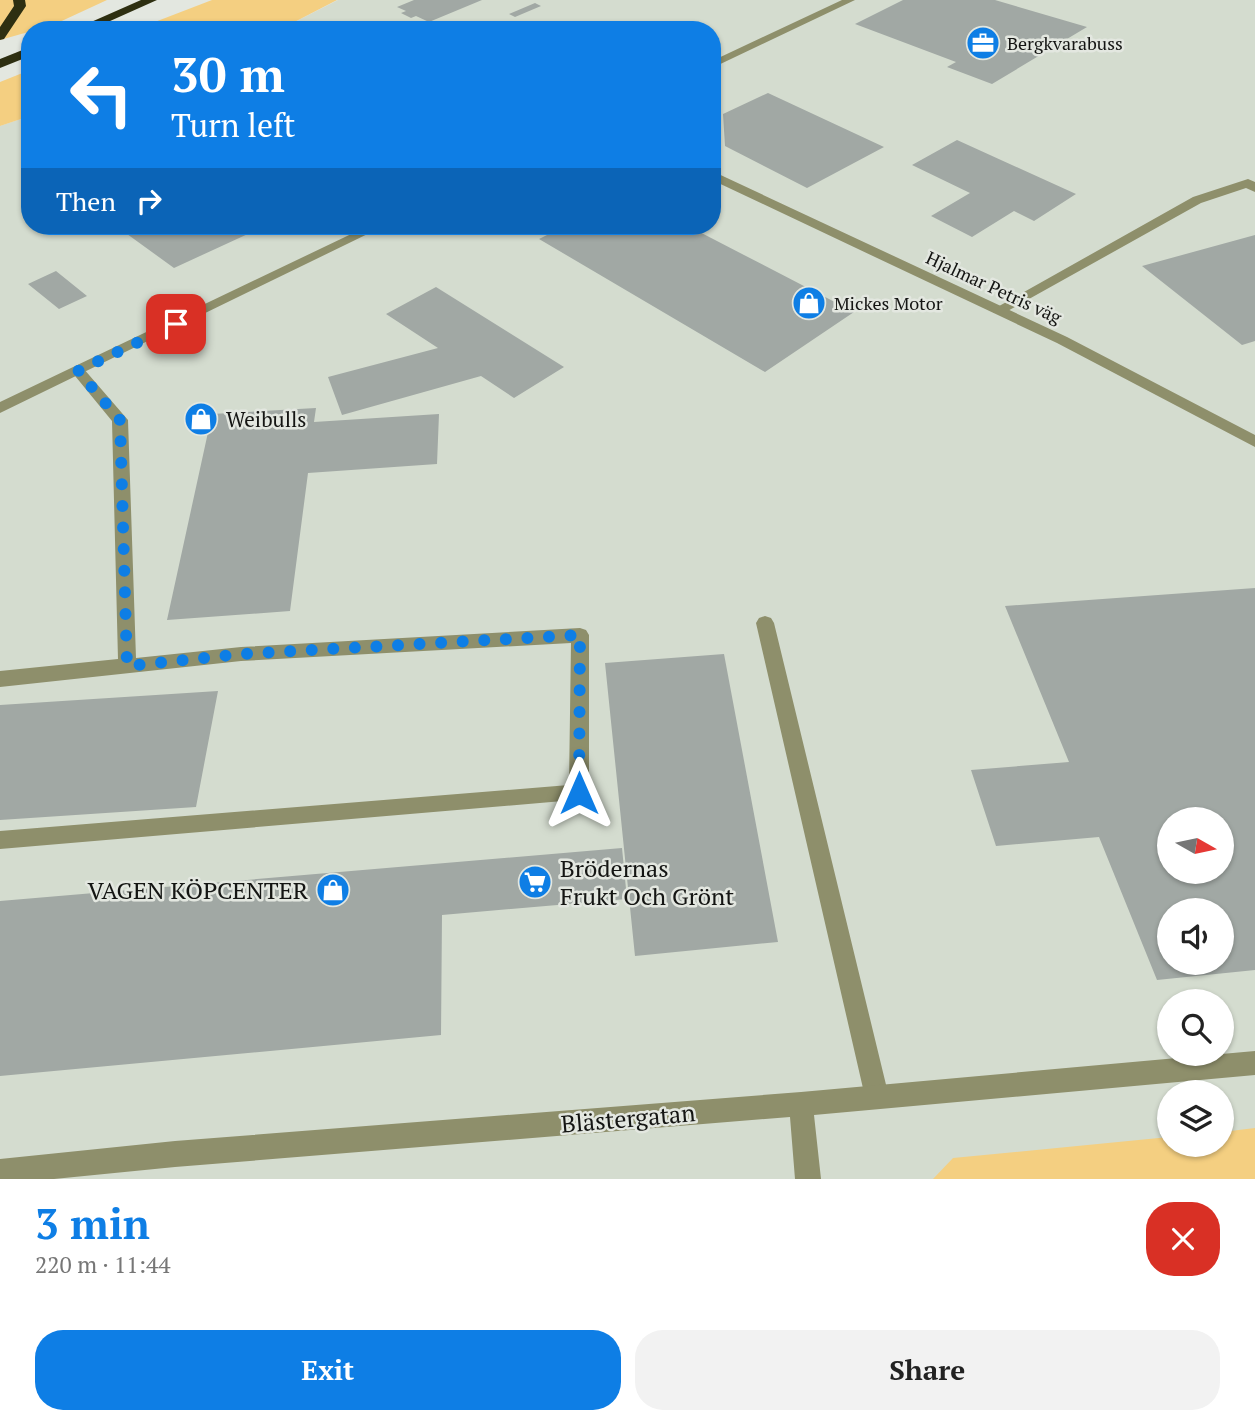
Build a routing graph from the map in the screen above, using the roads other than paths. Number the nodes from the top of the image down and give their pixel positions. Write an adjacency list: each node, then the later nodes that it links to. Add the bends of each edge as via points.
1 (19, 0): 5 (highway, via 20,6)
2 (151, 0): 4 (highway)
3 (850, 0): 7 (street)
4 (101, 21)
5 (0, 36)
6 (21, 55): 8 (highway)
7 (721, 61)
8 (0, 64)
9 (721, 179): 12 (street, Hjalmar Petris väg)
10 (1255, 188): 12 (street, via 1248,183 1197,200)
11 (356, 235): 13 (street)
12 (999, 310): 15 (street, Hjalmar Petris väg)
13 (78, 371): 14 (street); 17 (street, via 120,420)
14 (0, 408)
15 (1255, 442)
16 (765, 623): 21 (street)
17 (127, 666): 18 (street); 19 (street, via 241,654 580,635 579,793)
18 (0, 679)
19 (0, 841)
20 (1255, 1063): 21 (street, Blästergatan)
21 (877, 1097): 22 (street, Blästergatan)
22 (801, 1104): 23 (street, Blästergatan); 24 (street)
23 (0, 1172)
24 (808, 1179)

